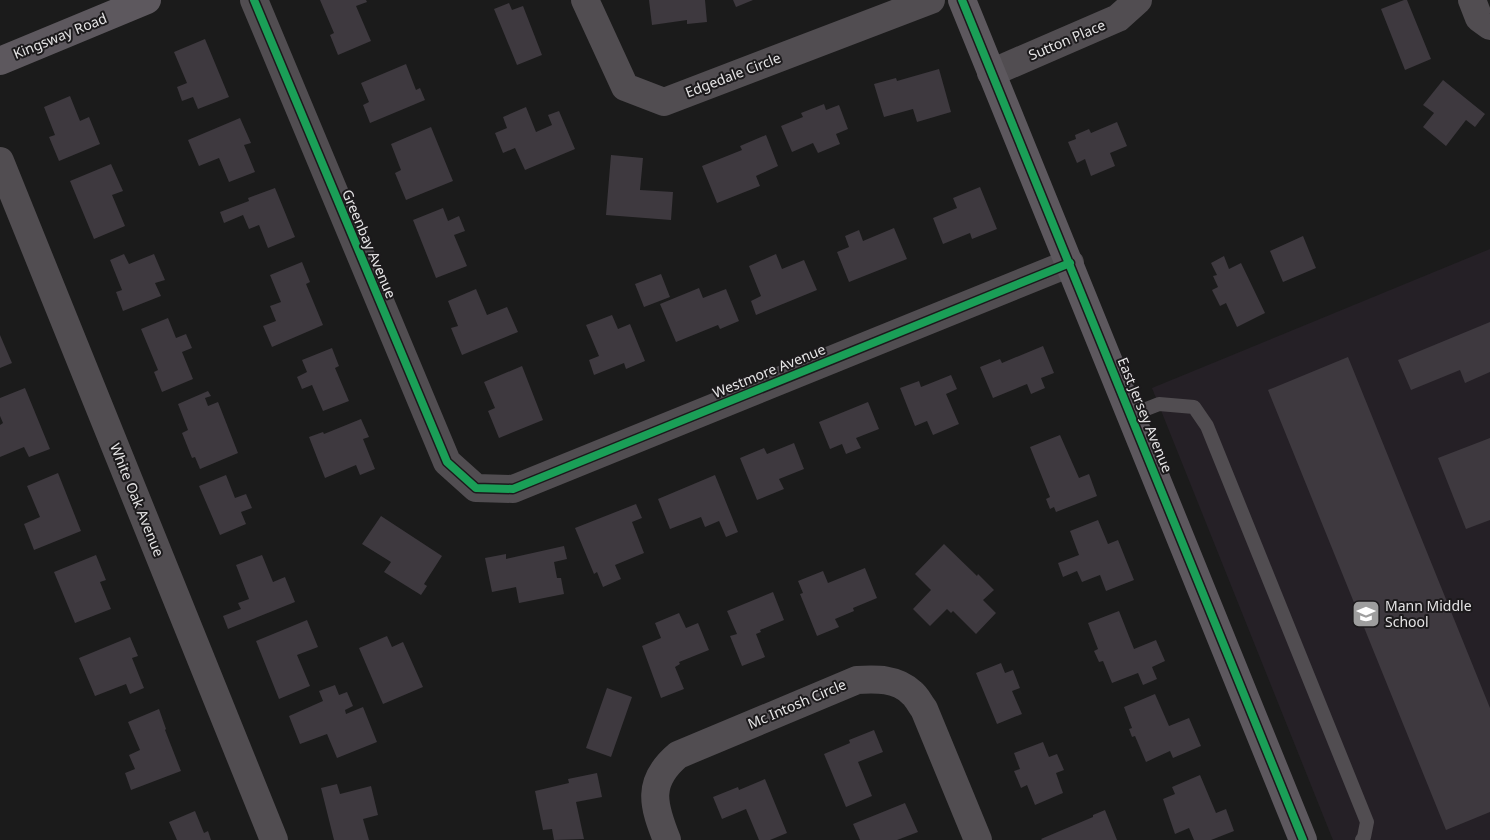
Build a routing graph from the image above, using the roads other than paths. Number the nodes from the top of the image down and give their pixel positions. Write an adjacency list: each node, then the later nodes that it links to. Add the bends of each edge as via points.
1 (147, 0): 9 (street, Kingsway Road)
2 (254, 0): 14 (street, Greenbay Avenue, via 447,462)
3 (586, 0): 4 (street, Edgedale Circle, via 625,87 664,102)
4 (931, 0)
5 (962, 0): 10 (street, East Jersey Avenue)
6 (1138, 0): 10 (street, Sutton Place, via 1118,18)
7 (1472, 0): 8 (street, via 1479,18)
8 (1490, 26)
9 (0, 61)
10 (991, 73): 12 (street, East Jersey Avenue)
11 (0, 161): 15 (street, White Oak Avenue)
12 (1070, 263): 13 (street, East Jersey Avenue); 14 (street, Westmore Avenue, via 513,489)
13 (1132, 415): 18 (street, East Jersey Avenue); 19 (lane, via 1159,404 1194,406 1207,426 1367,822)
14 (476, 488)
15 (274, 840)
16 (667, 840): 17 (street, Mc Intosh Circle, via 656,813 654,798 666,765 678,755 857,680 878,679 897,683 912,692 924,709)
17 (978, 840)
18 (1303, 840)
19 (1362, 840)

